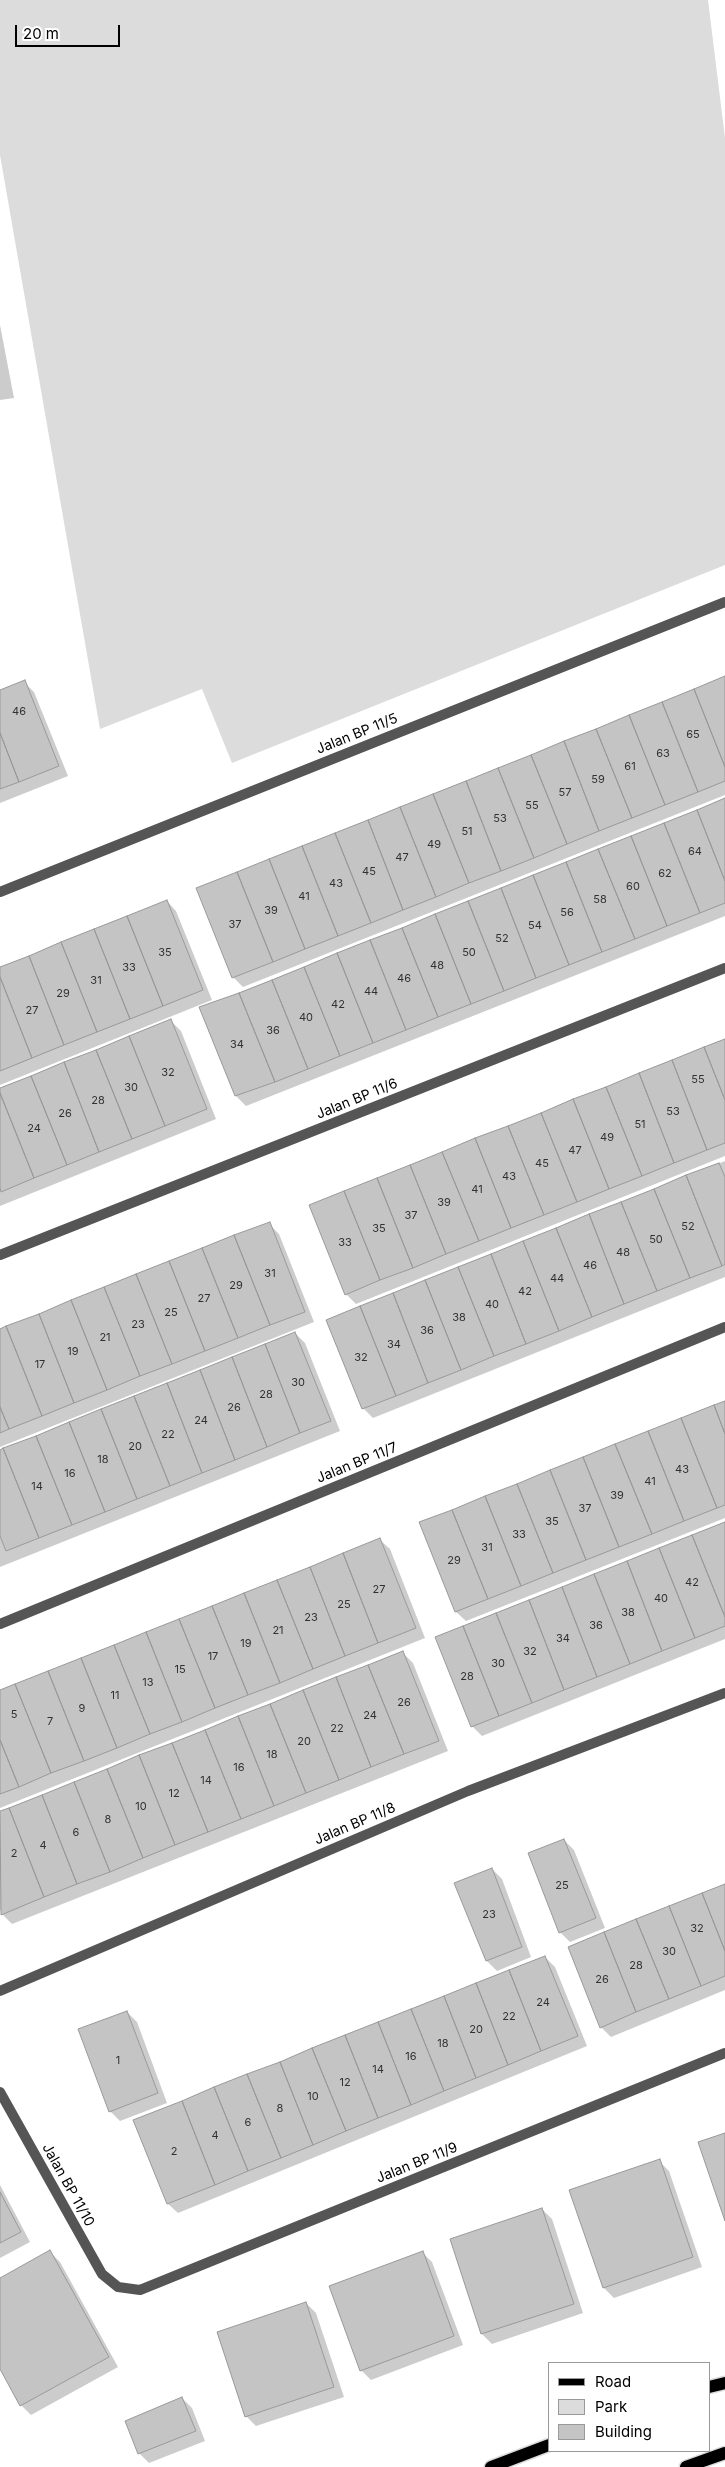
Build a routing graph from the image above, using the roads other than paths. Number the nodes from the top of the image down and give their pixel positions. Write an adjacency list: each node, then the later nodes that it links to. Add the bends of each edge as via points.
1 (725, 602): 2 (street, Jalan BP 11/5)
2 (0, 892)
3 (725, 968): 4 (street, Jalan BP 11/6)
4 (0, 1255)
5 (725, 1327): 6 (street, Jalan BP 11/7)
6 (0, 1624)
7 (725, 1692): 8 (street, Jalan BP 11/8, via 468,1791)
8 (0, 1990)
9 (725, 2053): 11 (street, Jalan BP 11/9, via 140,2290)
10 (0, 2092): 11 (street, Jalan BP 11/10, via 102,2274)
11 (118, 2287)
12 (725, 2383): 13 (main road)
13 (710, 2387)
14 (548, 2445): 16 (main road)
15 (725, 2453): 17 (main road)
16 (491, 2467)
17 (686, 2467)

